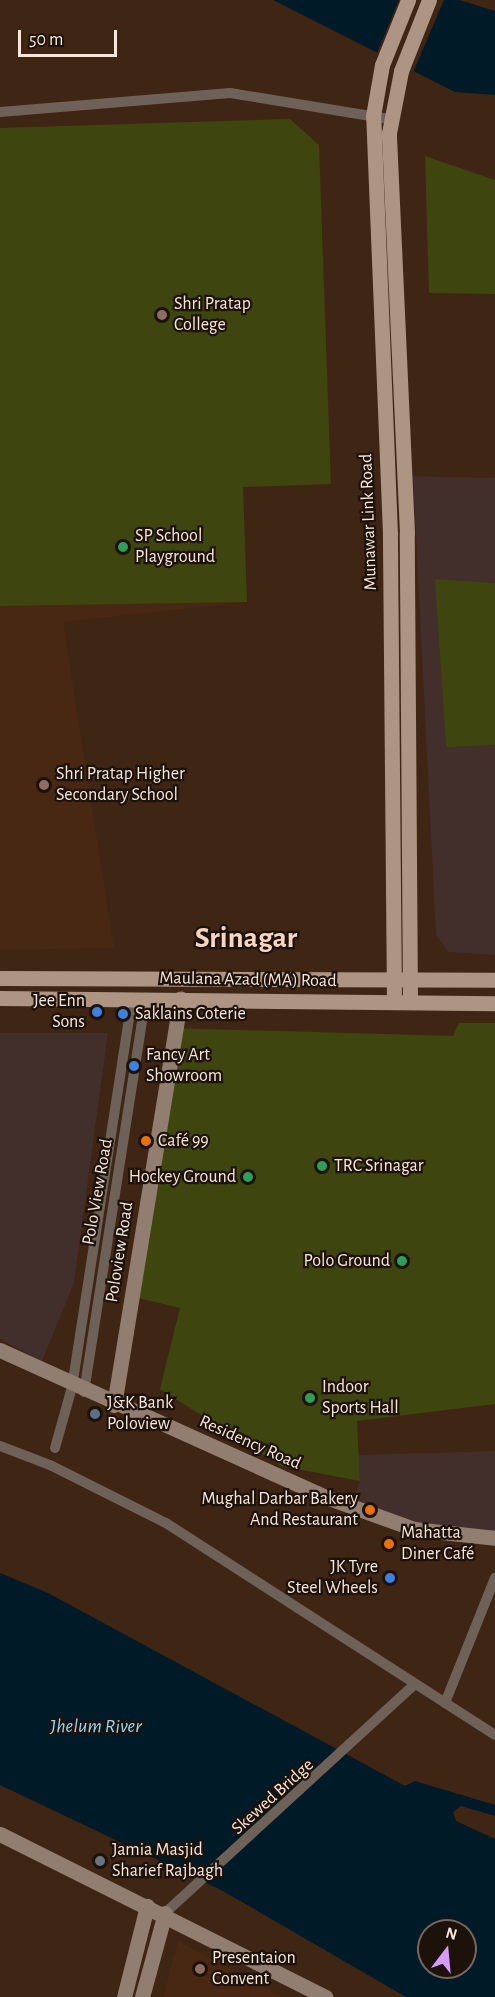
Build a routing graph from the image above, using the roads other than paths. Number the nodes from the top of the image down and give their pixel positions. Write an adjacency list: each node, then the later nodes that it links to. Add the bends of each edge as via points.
1 (408, 0): 4 (main road, Munawar Link Road, via 382,65)
2 (429, 0): 5 (main road, Munawar Link Road, via 401,71)
3 (0, 112): 4 (street, via 230,93)
4 (373, 116): 5 (street); 7 (main road, Munawar Link Road, via 390,534)
5 (389, 119): 8 (main road, Munawar Link Road, via 407,544)
6 (0, 978): 7 (main road, Maulana Azad (MA) Road)
7 (395, 980): 8 (main road, Maulana Azad (MA) Road); 13 (main road, Munawar Link Road)
8 (411, 980): 9 (main road, Maulana Azad (MA) Road); 14 (main road, Munawar Link Road)
9 (495, 980)
10 (0, 998): 11 (main road, Maulana Azad (MA) Road)
11 (139, 998): 12 (main road, Maulana Azad (MA) Road); 17 (street, Polo View Road)
12 (181, 998): 13 (main road, Maulana Azad (MA) Road); 18 (main road, Poloview Road)
13 (394, 1002): 14 (main road, Maulana Azad (MA) Road)
14 (410, 1002): 15 (main road, Maulana Azad (MA) Road)
15 (495, 1003)
16 (0, 1350): 17 (main road, Residency Road)
17 (78, 1389): 18 (main road, Residency Road); 20 (street, Polo View Road)
18 (114, 1405): 21 (main road, Residency Road, via 323,1496 414,1529)
19 (0, 1446): 20 (street)
20 (52, 1457): 23 (street, via 166,1523)
21 (495, 1538)
22 (495, 1578): 24 (street)
23 (415, 1684): 24 (street); 28 (street, Skewed Bridge, via 197,1889)
24 (445, 1703): 25 (street)
25 (495, 1734)
26 (0, 1834): 27 (main road)
27 (147, 1906): 28 (main road); 29 (main road)
28 (165, 1913): 30 (main road); 31 (main road)
29 (124, 1997)
30 (142, 1997)
31 (325, 1997)

